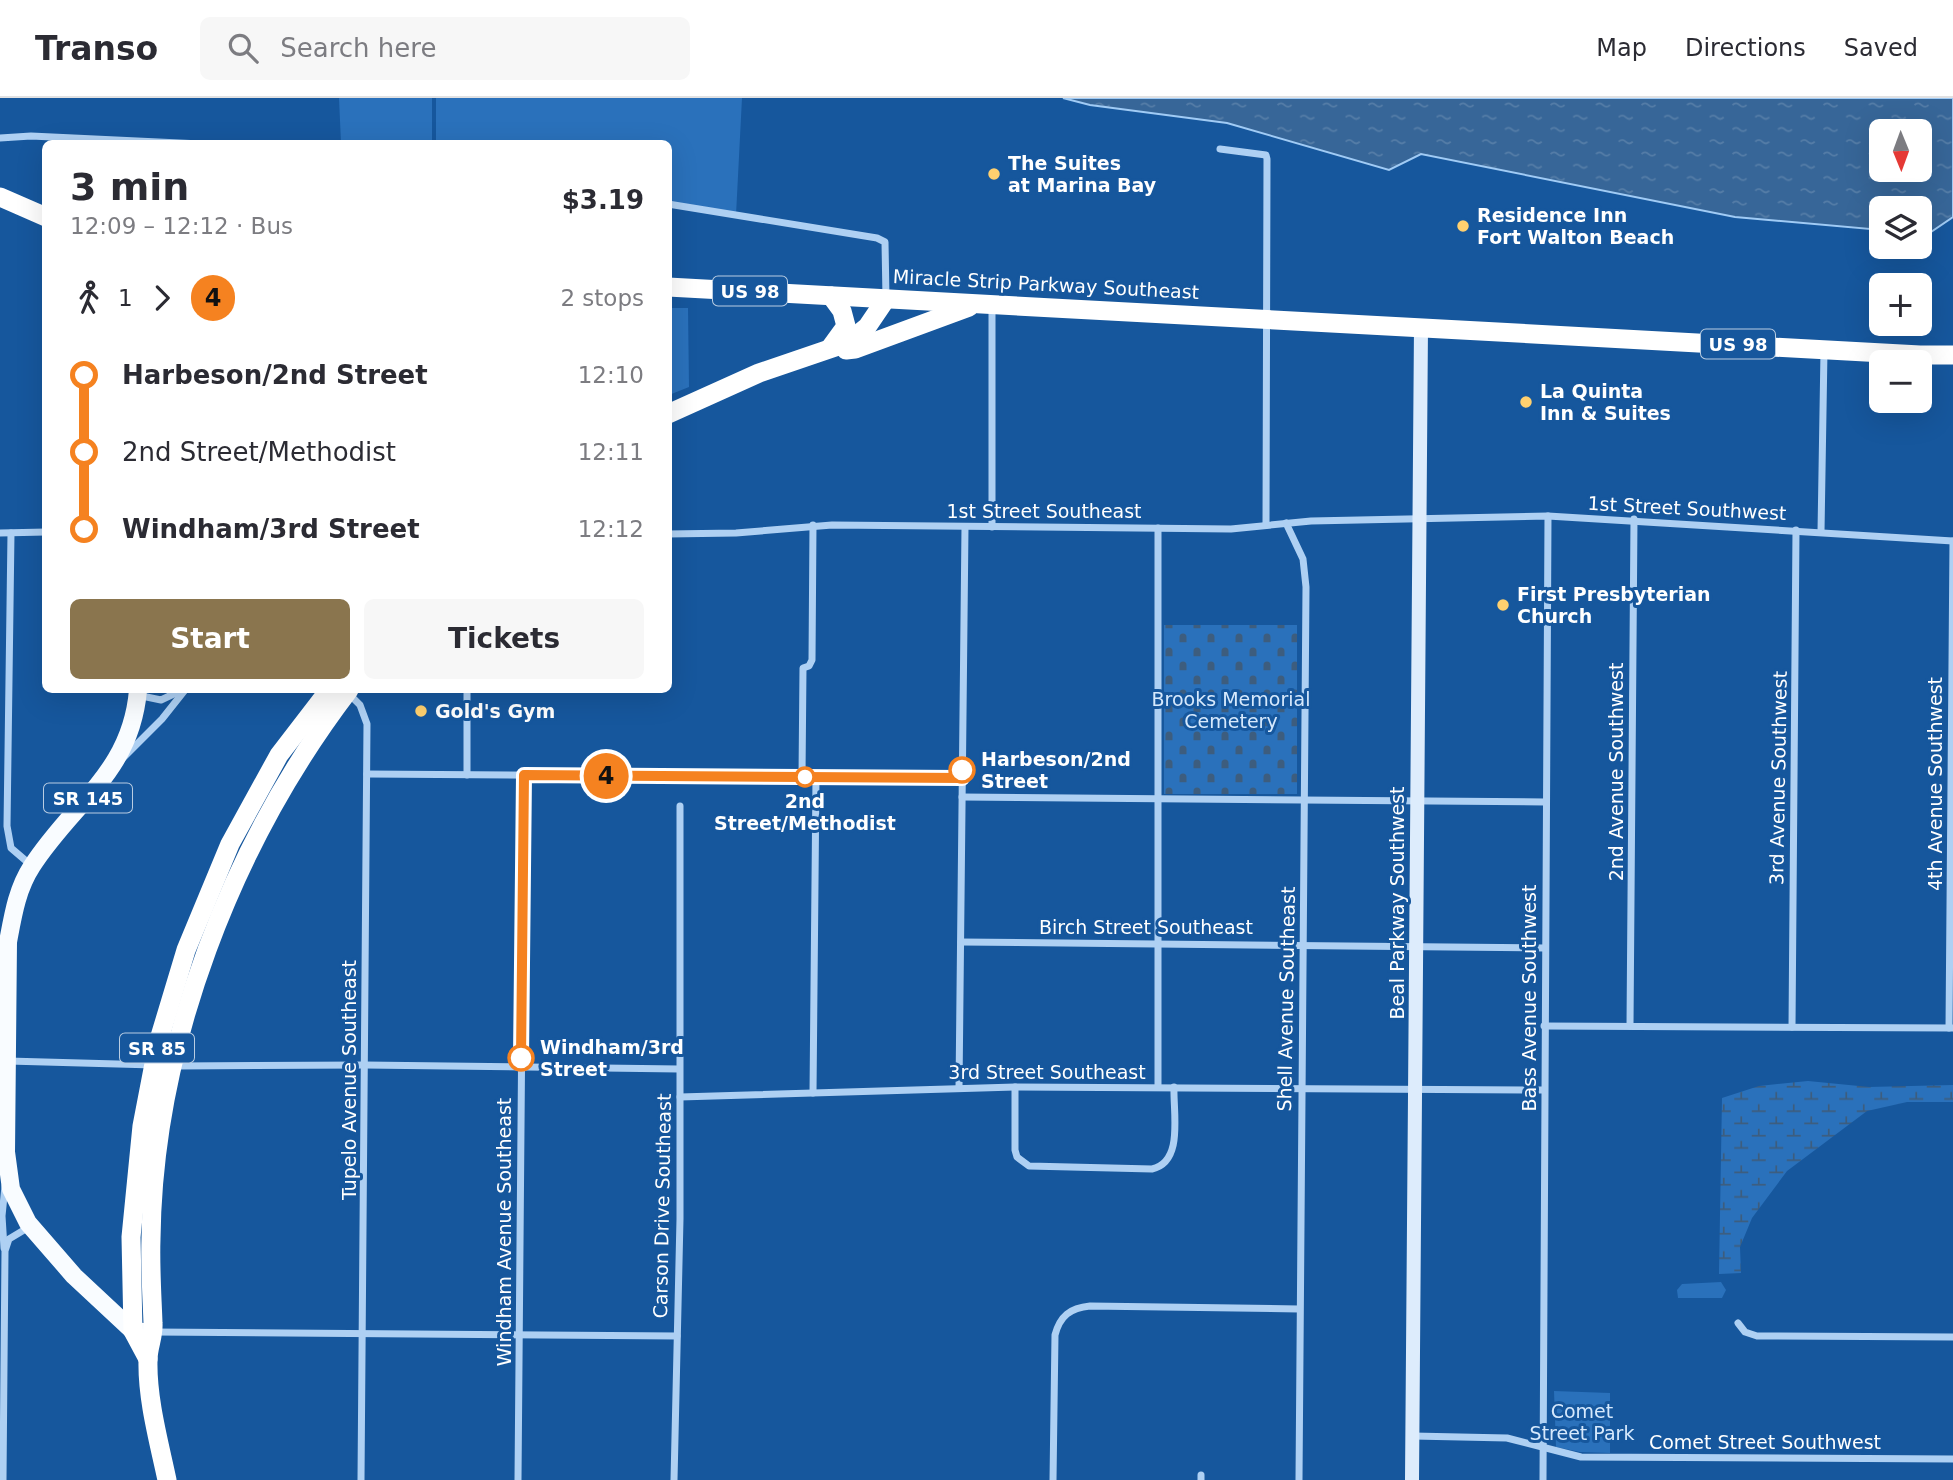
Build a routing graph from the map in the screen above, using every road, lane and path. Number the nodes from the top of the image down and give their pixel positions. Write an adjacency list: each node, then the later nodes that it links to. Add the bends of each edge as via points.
1 (0, 138): 2 (street)
2 (114, 140)
3 (1220, 149): 13 (street, via 1266,155)
4 (0, 187): 6 (highway)
5 (0, 197): 8 (highway)
6 (42, 204)
7 (672, 205): 11 (street, via 877,238 885,242 887,251)
8 (42, 215)
9 (672, 287): 10 (highway, Miracle Strip Parkway Southeast / US 98)
10 (831, 296): 11 (highway, Miracle Strip Parkway Southeast / US 98); 16 (highway, via 846,326)
11 (886, 299): 12 (highway, Miracle Strip Parkway Southeast / US 98); 16 (highway, via 862,332)
12 (985, 304): 13 (highway, Miracle Strip Parkway Southeast / US 98); 16 (highway, via 855,349); 30 (street)
13 (1267, 318): 14 (highway, Miracle Strip Parkway Southeast / US 98); 27 (street)
14 (1421, 327): 15 (highway, US 98); 24 (main road, Beal Parkway Southwest)
15 (1824, 349): 17 (highway, US 98); 34 (street)
16 (827, 351): 22 (highway, via 759,373)
17 (1869, 352)
18 (1932, 355): 19 (highway, US 98)
19 (1953, 355)
20 (1932, 357): 21 (highway, US 98)
21 (1953, 361)
22 (672, 412)
23 (1548, 516): 24 (street, 1st Street Southwest); 25 (street, 1st Street Southwest); 58 (street, Bass Avenue Southwest)
24 (1420, 518): 26 (street, 1st Street Southeast); 57 (main road, Beal Parkway Southwest)
25 (1633, 519): 32 (street, 1st Street Southwest); 69 (street, 2nd Avenue Southwest)
26 (1286, 523): 27 (street, 1st Street Southeast); 56 (street, Shell Avenue Southeast, via 1303,559 1306,587)
27 (1266, 525): 31 (street, 1st Street Southeast)
28 (813, 526): 29 (street, 1st Street Southeast); 37 (street, 1st Street Southeast); 51 (street, via 812,660 803,668)
29 (965, 527): 30 (street, 1st Street Southeast); 53 (street)
30 (992, 527): 31 (street, 1st Street Southeast)
31 (1158, 528): 55 (street)
32 (1796, 530): 34 (street, 1st Street Southwest); 70 (street, 3rd Avenue Southwest)
33 (42, 532): 36 (street)
34 (1821, 532): 38 (street, 1st Street Southwest)
35 (0, 533): 36 (street)
36 (11, 533): 60 (street)
37 (672, 534)
38 (1953, 541): 71 (street, 4th Avenue Southwest)
39 (138, 693): 47 (main road, SR 145, via 129,736)
40 (141, 693): 41 (street, via 161,699)
41 (176, 693)
42 (181, 693): 47 (street, via 153,729)
43 (339, 693): 73 (highway, SR 85, via 279,755 226,853 186,950)
44 (340, 693): 75 (highway, SR 85, via 239,871 205,957)
45 (345, 693): 48 (street, Tupelo Avenue Southeast, via 365,713)
46 (467, 693): 49 (street)
47 (114, 767): 61 (main road, SR 145)
48 (367, 774): 49 (street); 74 (street, Tupelo Avenue Southeast)
49 (467, 775): 50 (street)
50 (524, 775): 51 (street); 76 (street, Windham Avenue Southeast)
51 (802, 777): 52 (street)
52 (816, 777): 53 (street); 86 (street)
53 (962, 778): 54 (street)
54 (962, 797): 55 (street); 63 (street)
55 (1157, 799): 56 (street); 64 (street)
56 (1304, 800): 57 (street); 65 (street, Shell Avenue Southeast)
57 (1417, 800): 58 (street); 66 (main road, Beal Parkway Southwest)
58 (1545, 802): 67 (street, Bass Avenue Southwest)
59 (680, 806): 77 (street, Carson Drive Southeast)
60 (4, 815): 61 (street, via 11,848)
61 (32, 866): 62 (main road, SR 145)
62 (4, 942): 72 (main road, SR 145)
63 (961, 942): 64 (street, Birch Street Southeast); 82 (street)
64 (1157, 943): 65 (street, Birch Street Southeast); 80 (street)
65 (1303, 944): 66 (street, Birch Street Southeast); 83 (street, Shell Avenue Southeast)
66 (1416, 945): 67 (street, Birch Street Southeast); 84 (main road, Beal Parkway Southwest)
67 (1544, 948): 68 (street, Bass Avenue Southwest)
68 (1544, 1026): 69 (street); 85 (street, Bass Avenue Southwest)
69 (1630, 1026): 70 (street)
70 (1793, 1027): 71 (street)
71 (1951, 1028)
72 (6, 1061): 73 (street); 78 (main road, SR 145)
73 (153, 1065): 75 (street); 93 (highway, SR 85, via 134,1192)
74 (365, 1065): 75 (street); 76 (street); 95 (street, Tupelo Avenue Southeast)
75 (174, 1066): 94 (highway, SR 85, via 153,1201)
76 (521, 1067): 77 (street); 96 (street, Windham Avenue Southeast)
77 (679, 1069): 87 (street, Carson Drive Southeast)
78 (3, 1082): 88 (main road, SR 145)
79 (1015, 1087): 80 (street, 3rd Street Southeast); 81 (street, via 1015,1150 1029,1166 1152,1169 1166,1164 1173,1152); 82 (street, 3rd Street Southeast)
80 (1158, 1087): 81 (street, 3rd Street Southeast)
81 (1174, 1087): 83 (street, 3rd Street Southeast)
82 (959, 1088): 86 (street, 3rd Street Southeast)
83 (1301, 1088): 84 (street, 3rd Street Southeast); 91 (street, Shell Avenue Southeast)
84 (1415, 1088): 85 (street, 3rd Street Southeast); 101 (main road, Beal Parkway Southwest)
85 (1543, 1090): 102 (street, Bass Avenue Southwest)
86 (813, 1093): 87 (street, 3rd Street Southeast)
87 (680, 1097): 97 (street, Carson Drive Southeast)
88 (8, 1176): 89 (main road, SR 145); 90 (street, via 2,1206)
89 (30, 1226): 90 (street, via 9,1240); 93 (main road, SR 145, via 98,1301)
90 (5, 1251): 99 (street)
91 (1299, 1309): 109 (street, via 1090,1306 1068,1312 1055,1335); 110 (street, Shell Avenue Southeast)
92 (1738, 1323): 98 (street, via 1757,1336)
93 (133, 1331): 94 (main road); 100 (highway, SR 85)
94 (154, 1332): 95 (street); 100 (highway, SR 85)
95 (363, 1333): 96 (street); 106 (street, Tupelo Avenue Southeast)
96 (519, 1334): 97 (street); 107 (street, Windham Avenue Southeast)
97 (677, 1336): 108 (street, Carson Drive Southeast)
98 (1953, 1337)
99 (2, 1349): 104 (street)
100 (148, 1359): 105 (highway, SR 85)
101 (1412, 1436): 102 (street, Comet Street Southwest, via 1507,1438); 111 (main road, Beal Parkway Southwest)
102 (1543, 1447): 103 (street, Comet Street Southwest, via 1581,1457); 112 (street, Bass Avenue Southwest)
103 (1953, 1459)
104 (3, 1480)
105 (167, 1480)
106 (361, 1480)
107 (518, 1480)
108 (674, 1480)
109 (1053, 1480)
110 (1299, 1480)
111 (1412, 1480)
112 (1543, 1480)

